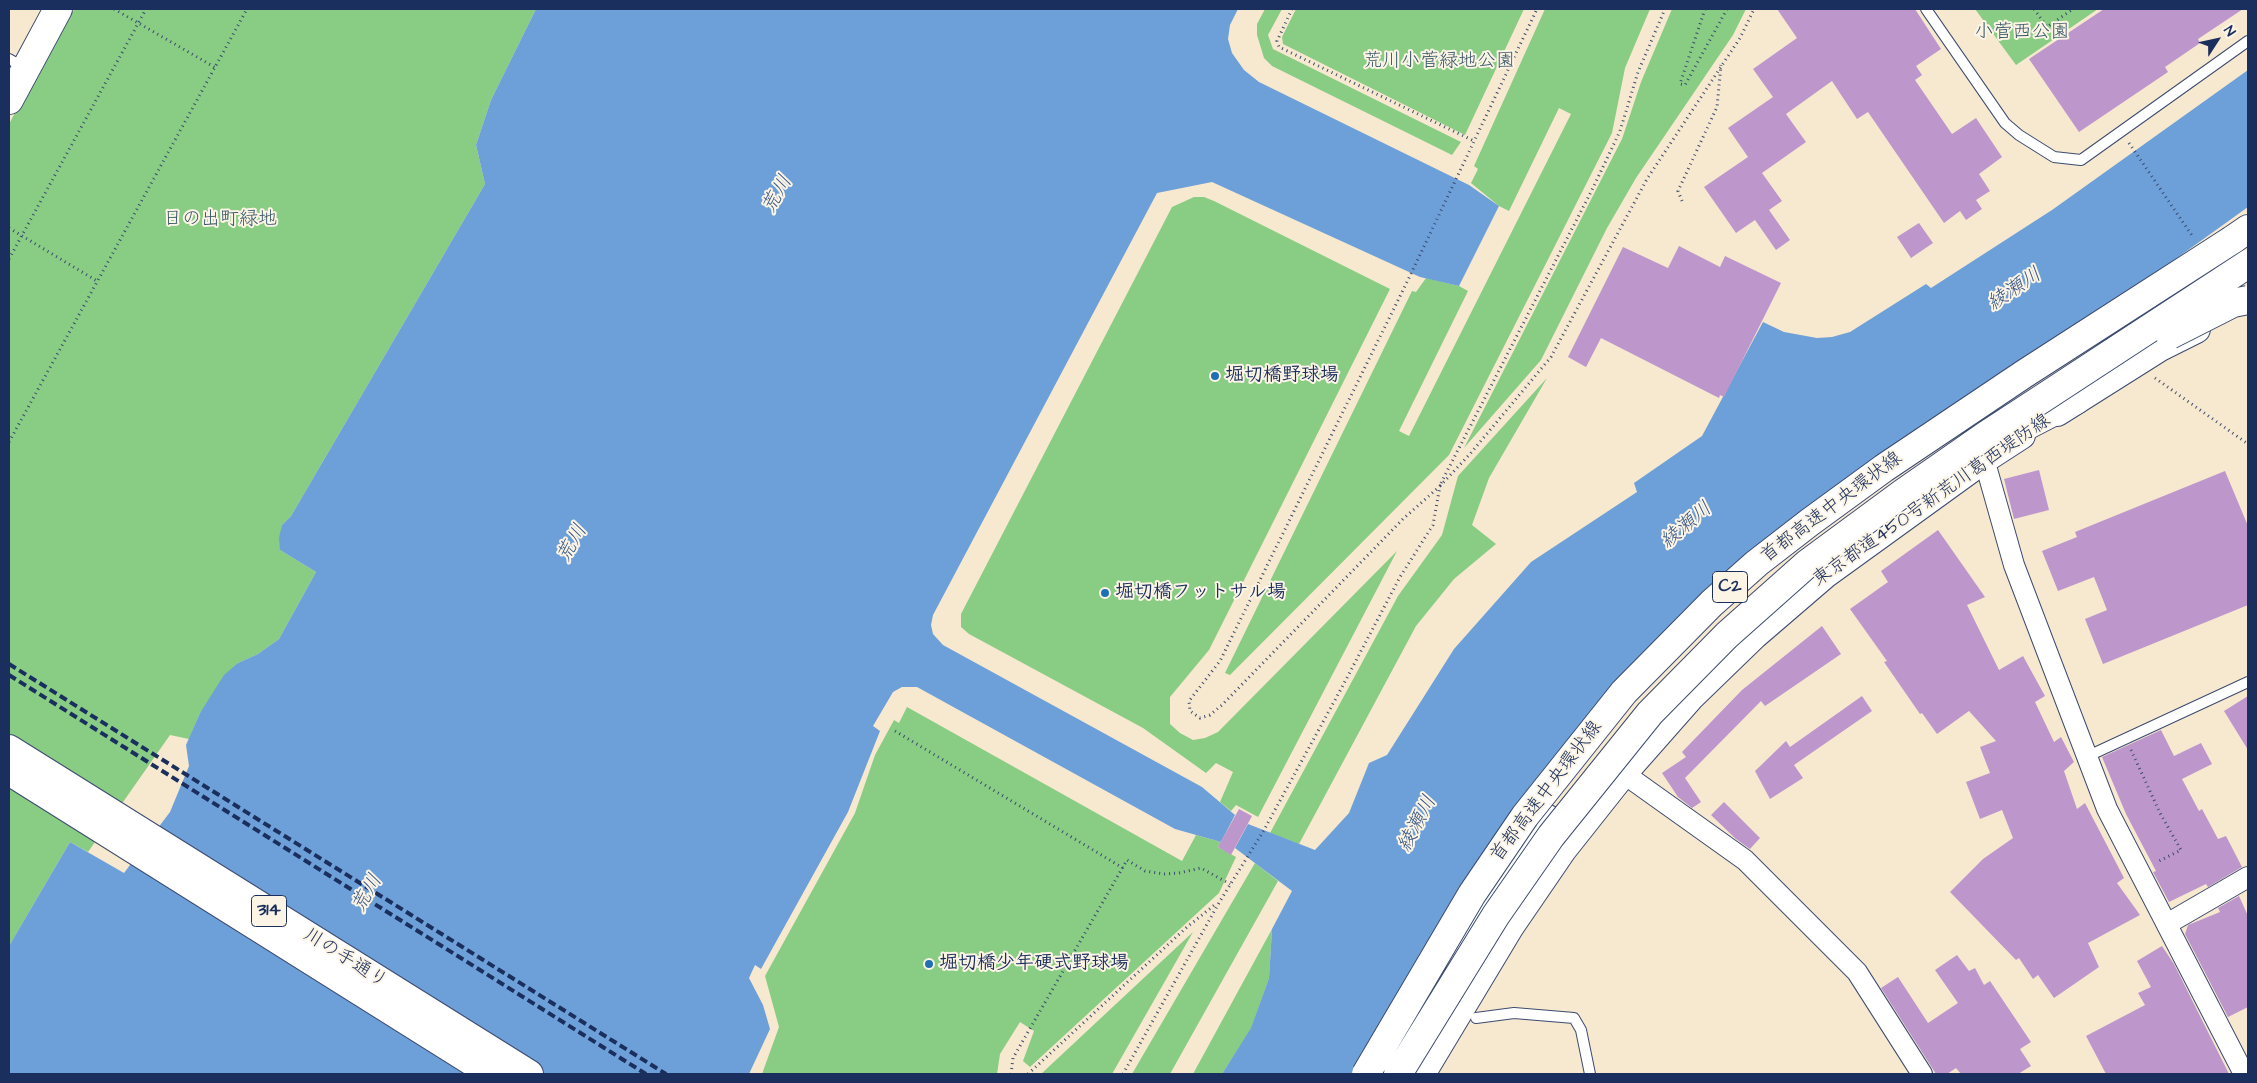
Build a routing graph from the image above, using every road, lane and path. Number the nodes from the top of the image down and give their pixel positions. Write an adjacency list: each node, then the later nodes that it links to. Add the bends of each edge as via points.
1 (58, 9): 16 (main road)
2 (114, 9): 14 (path)
3 (146, 9): 14 (path)
4 (247, 9): 18 (path)
5 (1292, 9): 20 (path, via 1276,41 1279,47)
6 (1537, 9): 20 (path)
7 (1665, 9): 37 (path, via 1638,72 1620,131)
8 (1704, 9): 9 (path, via 1680,84 1685,86)
9 (1727, 9)
10 (1754, 9): 17 (path, via 1740,38)
11 (1926, 9): 15 (lane, via 2005,123 2054,157 2080,160)
12 (2034, 9): 13 (path, via 2047,27)
13 (2073, 9)
14 (138, 23): 18 (path); 25 (path)
15 (2248, 40)
16 (17, 64): 19 (main road)
17 (1721, 65): 22 (path, via 1717,107 1678,191); 37 (path, via 1647,179 1551,357)
18 (216, 68): 30 (path)
19 (9, 100)
20 (1474, 141): 37 (path, via 1220,661 1189,701 1190,711 1200,718 1210,715 1222,705 1403,519)
21 (2131, 145): 26 (path)
22 (1682, 201)
23 (9, 228): 25 (path)
24 (2243, 233): 57 (main road, 首都高速中央環状線 / C2, bridge, via 1884,468 1772,552 1706,608 1624,692 1525,816 1472,894)
25 (22, 236): 27 (path); 30 (path)
26 (2195, 239)
27 (9, 259)
28 (2248, 264): 36 (main road, 首都高速中央環状線 / C2, bridge)
29 (2248, 276): 32 (main road)
30 (97, 281): 34 (path)
31 (2243, 306): 32 (main road); 36 (main road, bridge, via 2233,303 2204,316 2038,409)
32 (2160, 347): 36 (main road, via 2076,400)
33 (2151, 376): 35 (path)
34 (9, 442)
35 (2248, 444)
36 (1976, 452): 42 (street, via 2014,565); 44 (main road, 東京都道450号新荒川葛西堤防線, via 1754,634 1690,698); 58 (main road, bridge, via 1854,523 1790,568 1731,618 1678,670 1623,728 1523,852 1448,956); 59 (main road, 首都高速中央環状線 / C2, bridge, via 1903,493 1808,563 1727,635 1650,713 1551,836 1496,915)
37 (1440, 486): 48 (path, via 1433,526 1400,577 1264,830)
38 (2248, 682): 40 (lane)
39 (895, 731): 45 (path)
40 (2126, 738): 42 (lane); 46 (path, via 2160,813 2181,850)
41 (9, 748): 53 (main road, 川の手通り / 314)
42 (2086, 757): 46 (street, via 2107,809)
43 (9, 771): 52 (main road, 川の手通り / 314)
44 (1624, 773): 60 (main road, 東京都道450号新荒川葛西堤防線, via 1562,850 1510,926); 62 (street, via 1744,860 1857,972)
45 (1123, 868): 48 (path, via 1127,860 1145,872 1179,873 1201,868); 54 (path, via 1014,1058)
46 (2139, 872): 50 (street)
47 (2248, 878): 50 (street)
48 (1230, 884): 49 (path)
49 (1220, 901): 55 (path, via 1187,927); 56 (path)
50 (2167, 924): 63 (street)
51 (1476, 1018): 61 (lane, via 1514,1013 1574,1018 1581,1030)
52 (492, 1074)
53 (529, 1074)
54 (1011, 1074)
55 (1028, 1074)
56 (1123, 1074)
57 (1366, 1074)
58 (1370, 1074)
59 (1398, 1074)
60 (1421, 1074)
61 (1590, 1074)
62 (1922, 1074)
63 (2244, 1074)

